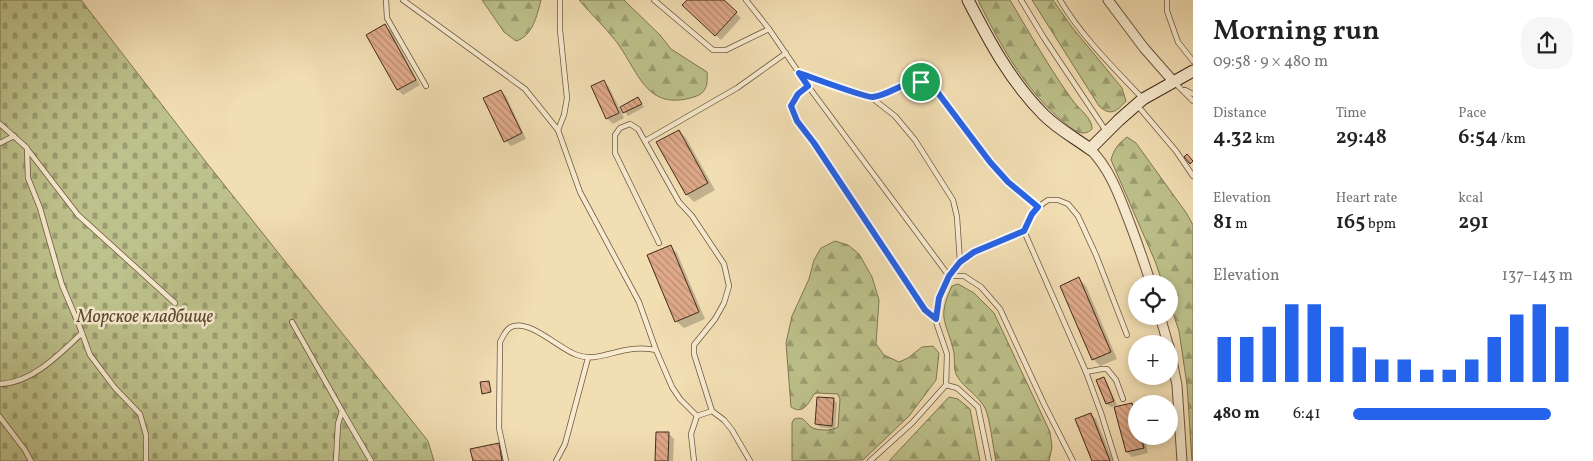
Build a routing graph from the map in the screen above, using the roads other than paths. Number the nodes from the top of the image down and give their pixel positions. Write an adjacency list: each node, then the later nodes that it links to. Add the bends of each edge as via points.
1 (386, 0): 17 (lane, via 387,18)
2 (403, 0): 25 (lane, via 524,89)
3 (560, 0): 25 (lane, via 567,98)
4 (654, 0): 11 (lane, via 713,50 726,50)
5 (746, 0): 11 (lane)
6 (968, 0): 31 (main road, via 1018,85 1045,116)
7 (1021, 0): 26 (lane)
8 (1060, 0): 23 (lane, via 1086,38)
9 (1108, 0): 16 (street)
10 (1168, 0): 13 (lane, via 1167,11 1178,42)
11 (769, 30): 12 (lane)
12 (786, 54): 15 (lane); 28 (lane, via 737,88)
13 (1193, 61)
14 (1193, 71): 16 (main road)
15 (799, 73): 18 (lane); 21 (lane)
16 (1173, 81): 19 (lane); 23 (main road)
17 (426, 86)
18 (808, 86): 38 (lane); 40 (lane, via 791,106 797,121 925,310)
19 (1183, 90): 20 (lane); 22 (lane)
20 (1193, 94)
21 (872, 98): 33 (lane, via 912,83 921,82 935,89 990,162); 36 (lane, via 895,116 915,140 953,200)
22 (1193, 101)
23 (1140, 102): 26 (main road); 32 (lane)
24 (0, 124): 27 (lane)
25 (558, 130): 44 (lane, via 580,192 639,302)
26 (1107, 132): 31 (main road)
27 (14, 136): 29 (lane); 30 (lane)
28 (645, 141): 35 (lane, via 638,129 630,124 620,128 615,136 615,153); 51 (lane, via 679,202 724,264 730,286 715,320 694,345)
29 (0, 143)
30 (27, 148): 39 (lane, via 78,215); 42 (lane, via 28,178 62,285)
31 (1090, 149): 37 (street, via 1100,158 1114,181)
32 (1193, 176)
33 (1038, 207): 34 (lane); 43 (lane, via 1048,200 1058,200 1068,204 1078,216)
34 (1024, 231): 36 (lane, via 974,252); 46 (lane)
35 (659, 244)
36 (960, 262): 38 (lane)
37 (1148, 275)
38 (949, 276): 40 (lane, via 939,298); 65 (lane, via 964,276 981,287 1000,309)
39 (175, 303)
40 (936, 319): 48 (lane, via 947,354)
41 (292, 322): 52 (lane)
42 (82, 333): 47 (lane, via 45,367 10,384); 56 (lane, via 90,355 140,414 146,435)
43 (1128, 335)
44 (656, 350): 45 (lane, via 642,348); 53 (lane, via 672,387)
45 (588, 358): 59 (lane, via 575,355 525,325 512,326 505,332 500,342 499,428); 60 (lane, via 565,444)
46 (1086, 372): 50 (lane, via 1107,369 1116,380); 66 (lane)
47 (0, 384)
48 (946, 385): 63 (lane, via 912,423); 64 (lane, via 957,388 978,407)
49 (1177, 385): 67 (street)
50 (1123, 399)
51 (712, 411): 53 (lane); 62 (lane, via 732,430)
52 (342, 412): 57 (lane, via 338,424); 58 (lane)
53 (697, 416): 61 (lane, via 691,434)
54 (0, 417): 55 (lane)
55 (31, 461)
56 (146, 461)
57 (336, 461)
58 (371, 461)
59 (506, 461)
60 (556, 461)
61 (694, 461)
62 (750, 461)
63 (870, 461)
64 (989, 461)
65 (1073, 461)
66 (1116, 461)
67 (1182, 461)

